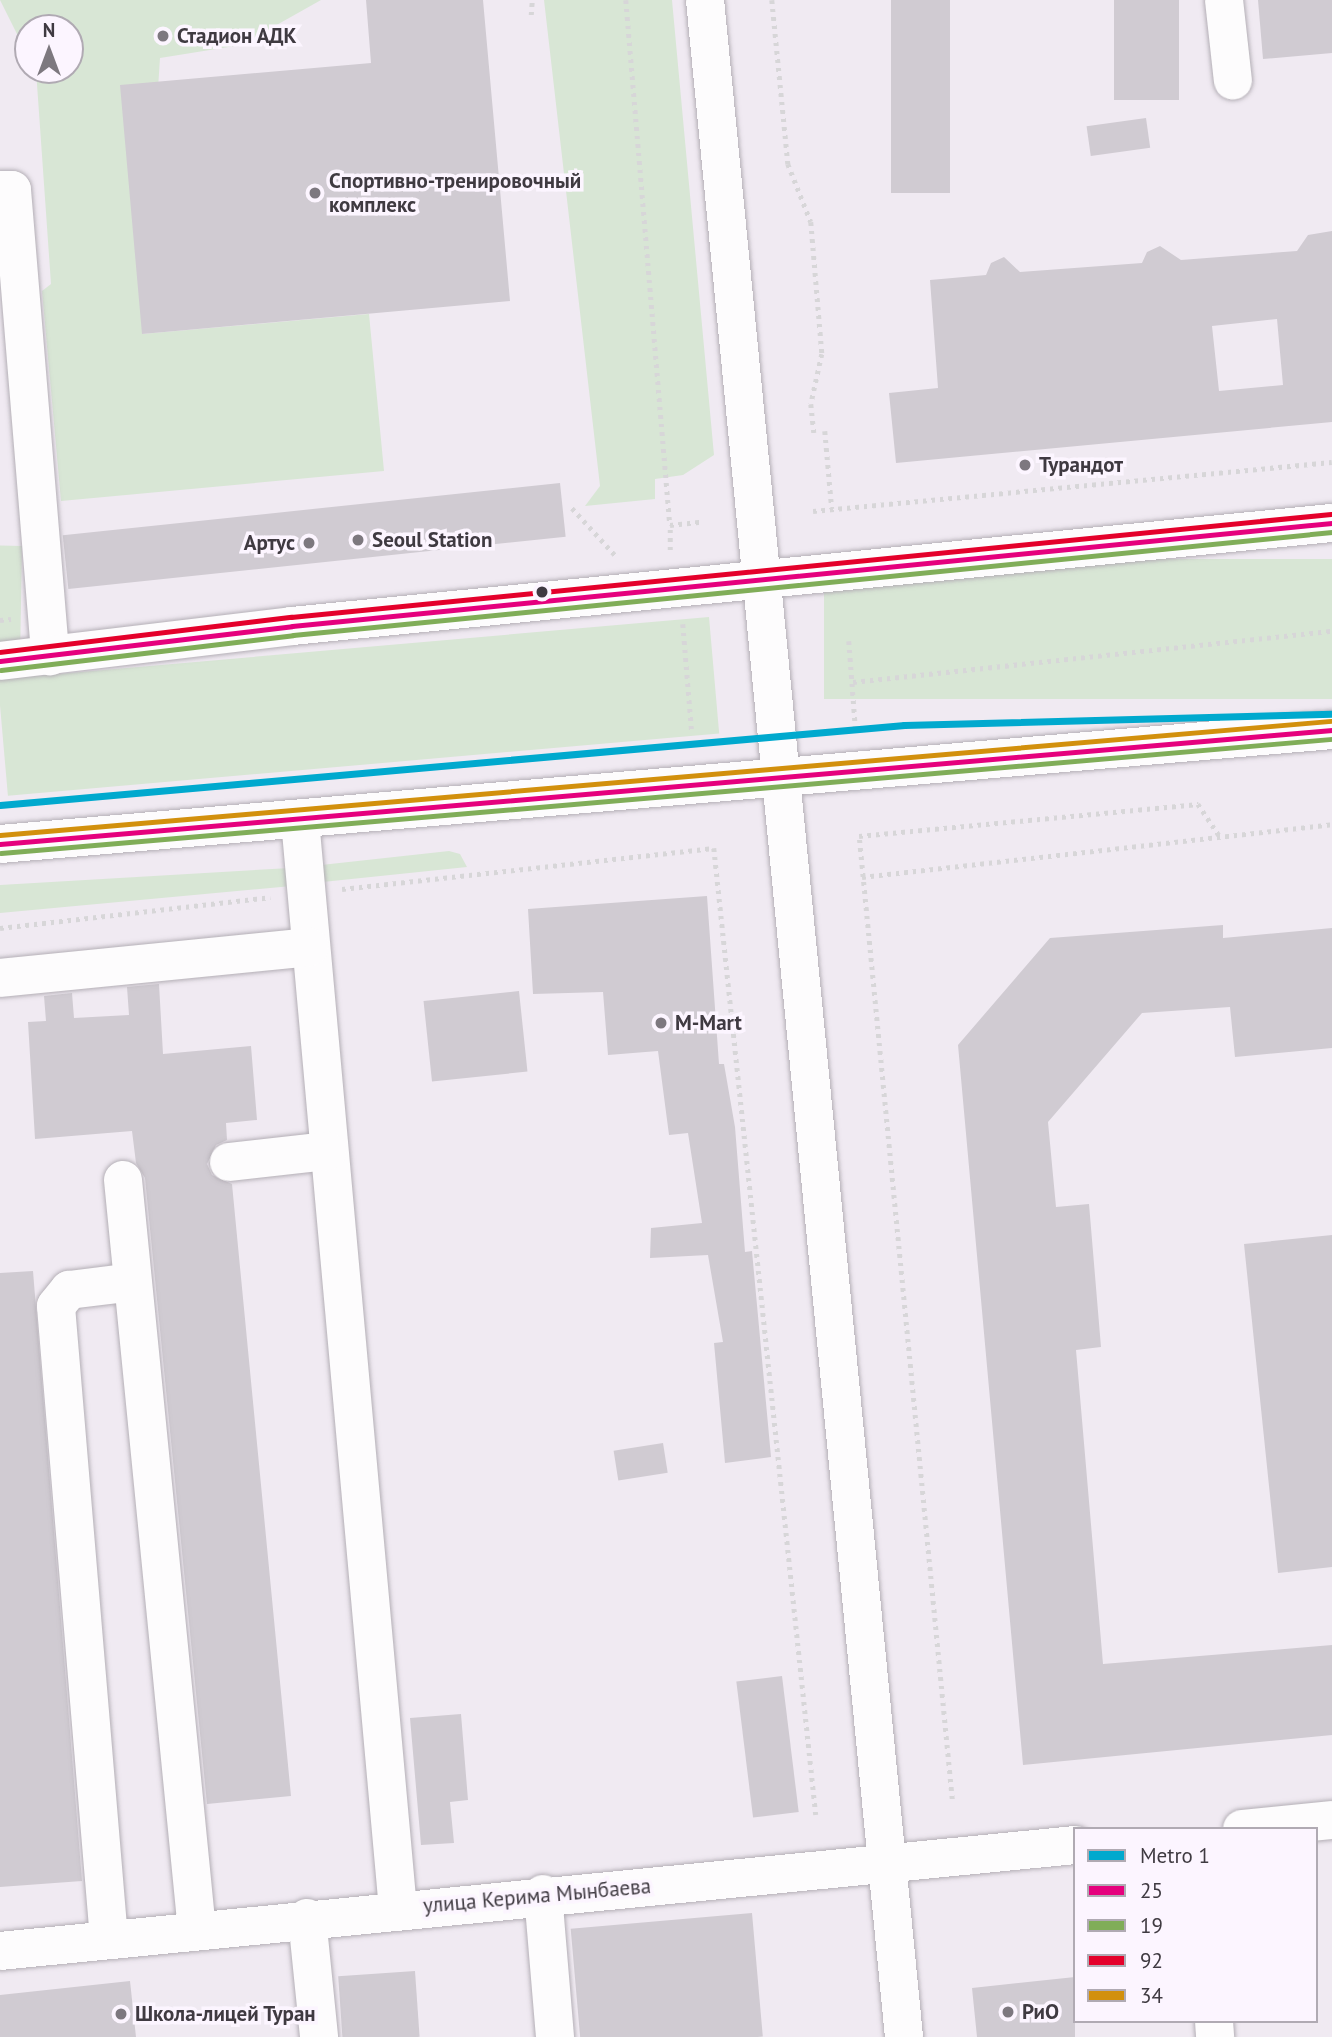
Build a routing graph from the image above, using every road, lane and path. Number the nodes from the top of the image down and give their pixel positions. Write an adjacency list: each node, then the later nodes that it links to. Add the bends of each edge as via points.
1 (532, 0): 6 (path)
2 (626, 0): 16 (path)
3 (705, 0): 18 (main road)
4 (772, 0): 10 (path, via 788,164 811,222 822,354 811,404)
5 (1224, 0): 7 (main road)
6 (531, 15)
7 (1233, 81)
8 (0, 190): 22 (main road, via 12,190)
9 (825, 431): 13 (path)
10 (814, 433)
11 (1332, 462): 13 (path)
12 (572, 508): 17 (path)
13 (832, 509): 14 (path)
14 (813, 511)
15 (1332, 523): 18 (main road)
16 (670, 525)
17 (616, 556)
18 (760, 584): 22 (main road, via 374,618); 28 (main road)
19 (683, 624): 26 (path)
20 (1332, 631): 24 (path)
21 (849, 640): 24 (path)
22 (50, 656): 23 (main road)
23 (0, 662)
24 (853, 682): 27 (path)
25 (1332, 730): 28 (main road)
26 (692, 734)
27 (857, 742)
28 (781, 780): 29 (main road); 47 (main road)
29 (299, 820): 32 (main road); 34 (main road)
30 (1332, 824): 31 (path)
31 (1220, 837): 33 (path); 33 (path, via 1198,804 859,836)
32 (0, 844)
33 (862, 877): 42 (path)
34 (305, 893): 35 (path); 36 (main road); 43 (path, via 715,848)
35 (0, 928)
36 (309, 947): 37 (main road); 38 (main road)
37 (0, 978)
38 (327, 1151): 39 (main road); 49 (main road)
39 (229, 1162)
40 (123, 1180): 41 (main road)
41 (133, 1282): 51 (main road); 52 (main road, via 69,1290 56,1306)
42 (952, 1799)
43 (816, 1815)
44 (1332, 1820): 45 (main road)
45 (1262, 1827)
46 (1073, 1845): 47 (main road, улица Керима Мынбаева)
47 (884, 1864): 48 (main road, улица Керима Мынбаева); 56 (main road)
48 (543, 1894): 49 (main road, улица Керима Мынбаева); 55 (main road)
49 (398, 1909): 50 (main road, улица Керима Мынбаева)
50 (307, 1918): 51 (main road, улица Керима Мынбаева); 54 (main road)
51 (197, 1930): 52 (main road, улица Керима Мынбаева)
52 (109, 1939): 53 (main road, улица Керима Мынбаева)
53 (0, 1951)
54 (319, 2037)
55 (555, 2037)
56 (904, 2037)

